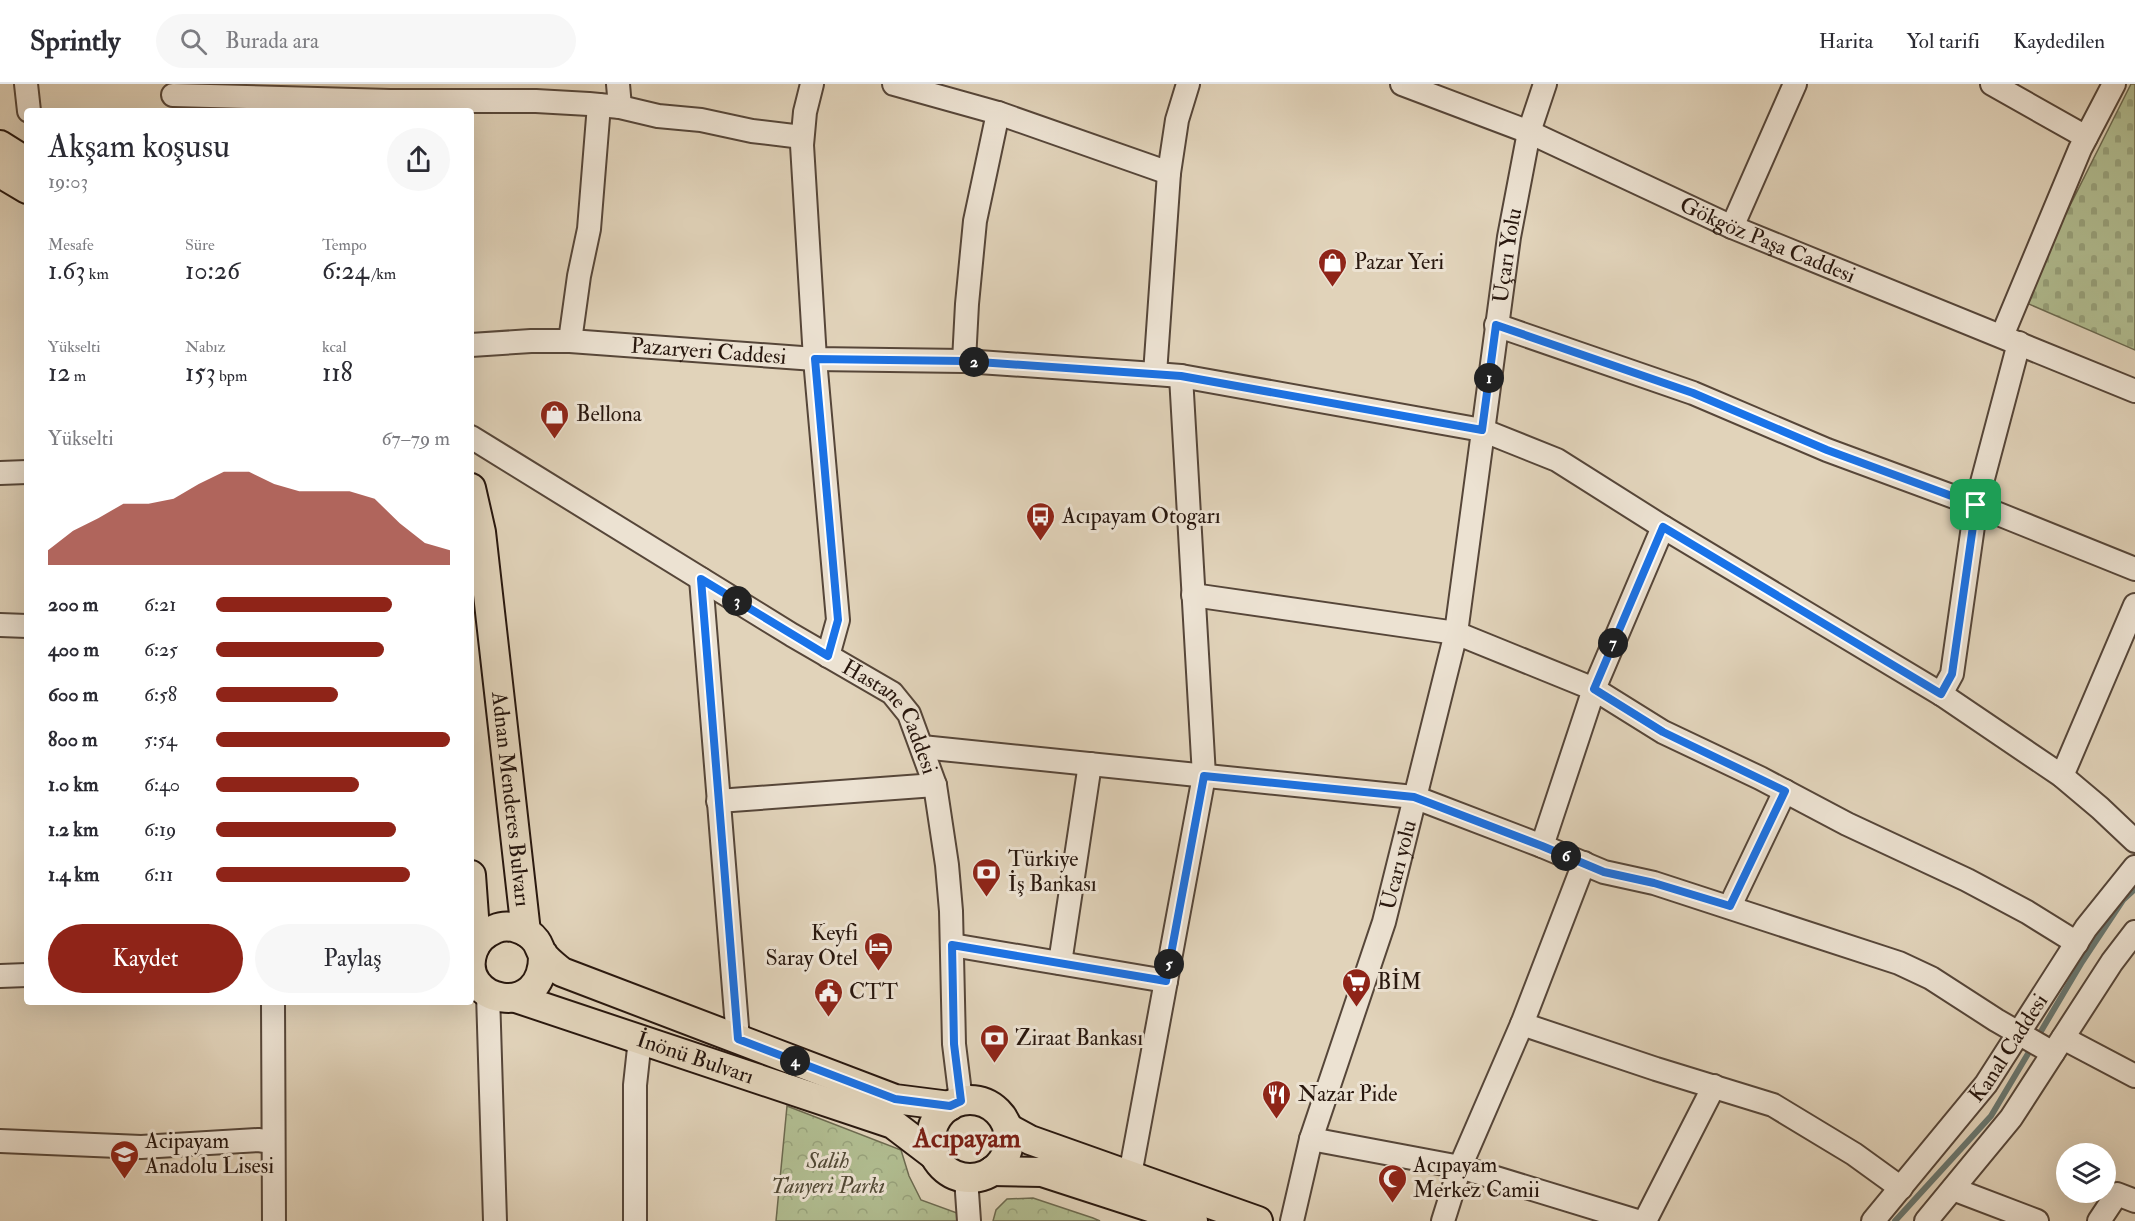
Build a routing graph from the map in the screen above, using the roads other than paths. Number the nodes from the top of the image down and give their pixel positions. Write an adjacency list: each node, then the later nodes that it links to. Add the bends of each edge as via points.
1 (27, 84): 14 (street)
2 (618, 84): 13 (street)
3 (813, 84): 17 (street)
4 (894, 84): 15 (street)
5 (1188, 84): 22 (street, via 1177,120)
6 (1402, 84): 16 (street, Gökgöz Paşa Caddesi)
7 (1545, 84): 16 (street, Uçarı Yolu)
8 (1795, 84): 24 (street)
9 (1992, 84): 18 (street)
10 (2114, 84): 18 (street)
11 (173, 97): 12 (street)
12 (391, 106): 13 (street, via 536,101)
13 (609, 106): 17 (street); 27 (street)
14 (29, 108)
15 (998, 112): 22 (street); 30 (street, via 975,221)
16 (1529, 132): 24 (street, Gökgöz Paşa Caddesi); 25 (street, Uçarı Yolu)
17 (802, 137): 29 (street)
18 (2086, 137): 26 (street)
19 (0, 145): 20 (main road)
20 (24, 160)
21 (0, 172): 23 (main road)
22 (1169, 173): 31 (street)
23 (24, 187)
24 (1732, 227): 26 (street, Gökgöz Paşa Caddesi)
25 (1496, 325): 34 (street, Uçarı Yolu); 39 (street, via 1693,393 1827,450)
26 (2010, 339): 33 (street, Gökgöz Paşa Caddesi); 39 (street)
27 (570, 341): 28 (street, Pazaryeri Caddesi); 29 (street, Pazaryeri Caddesi)
28 (474, 345)
29 (815, 359): 30 (street, Pazaryeri Caddesi); 48 (street, via 838,620)
30 (964, 361): 31 (street, Pazaryeri Caddesi)
31 (1155, 374): 32 (street, Pazaryeri Caddesi)
32 (1181, 376): 34 (street, Pazaryeri Caddesi); 43 (street)
33 (2135, 391)
34 (1482, 430): 40 (street, Pazaryeri Caddesi, via 1557,460); 47 (street, Ucarı yolu)
35 (474, 439): 42 (street, Hastane Caddesi)
36 (24, 472): 37 (street)
37 (0, 473)
38 (474, 501): 64 (main road, Adnan Menderes Bulvarı, via 481,532)
39 (1976, 505): 41 (street); 50 (street, via 1952,674)
40 (1663, 527): 49 (street); 50 (street, Pazaryeri Caddesi)
41 (2135, 569)
42 (701, 579): 48 (street, Hastane Caddesi); 58 (street)
43 (1193, 595): 47 (street); 53 (street)
44 (2135, 605): 54 (street)
45 (0, 626): 46 (street)
46 (24, 626)
47 (1456, 633): 49 (street); 57 (street, Ucarı yolu)
48 (828, 656): 51 (street, Hastane Caddesi, via 892,693 909,714)
49 (1594, 689): 56 (street, via 1663,732); 60 (street)
50 (1941, 694): 54 (street, Pazaryeri Caddesi)
51 (922, 747): 52 (street); 55 (street, Hastane Caddesi)
52 (1090, 764): 53 (street); 70 (street)
53 (1204, 776): 57 (street); 74 (street)
54 (2062, 776): 59 (street, Pazaryeri Caddesi)
55 (935, 785): 58 (street); 67 (street, Hastane Caddesi, via 947,866)
56 (1785, 791): 63 (street); 66 (street, via 1977,885)
57 (1414, 797): 60 (street); 87 (street, Ucarı yolu, via 1384,922)
58 (718, 801): 81 (street)
59 (2135, 841)
60 (1542, 846): 61 (street)
61 (1584, 863): 63 (street); 78 (street)
62 (2135, 867): 66 (street, Kanal Caddesi)
63 (1730, 906): 79 (street, via 1899,963 1931,978)
64 (526, 932): 68 (main road, via 499,927 486,933); 69 (main road, via 537,941)
65 (2135, 932): 82 (street, Kanal Caddesi)
66 (2077, 943): 79 (street, Kanal Caddesi)
67 (952, 945): 70 (street); 85 (street, Hastane Caddesi)
68 (474, 953)
69 (543, 954): 76 (main road, via 538,982); 81 (main road, İnönü Bulvarı, via 562,972)
70 (1060, 963): 74 (street)
71 (24, 975): 73 (street)
72 (474, 975): 75 (main road)
73 (0, 976)
74 (1166, 981): 93 (street)
75 (488, 994): 76 (main road, via 501,999); 98 (street)
76 (516, 998): 80 (main road, İnönü Bulvarı)
77 (273, 1005): 89 (street)
78 (1522, 1024): 84 (street); 91 (street)
79 (2021, 1035): 82 (street); 94 (street, Kanal Caddesi)
80 (640, 1039): 90 (main road, İnönü Bulvarı, via 893,1124); 99 (street, via 635,1085)
81 (738, 1039): 85 (main road, İnönü Bulvarı, via 895,1099)
82 (2054, 1047): 83 (street); 95 (street, Kanal Caddesi, via 2012,1118)
83 (2135, 1076)
84 (1714, 1086): 94 (street, via 1773,1105); 106 (street)
85 (956, 1103): 86 (main road, via 985,1103 995,1108); 90 (main road, via 935,1122 931,1133)
86 (1008, 1128): 92 (main road, via 1007,1152 1001,1163); 93 (main road, via 1030,1140)
87 (1311, 1139): 91 (street); 103 (street, Ucarı yolu)
88 (0, 1141): 89 (street, via 141,1147)
89 (273, 1142): 97 (street)
90 (935, 1156): 92 (main road, via 954,1174)
91 (1460, 1167): 104 (street); 105 (street)
92 (979, 1175): 100 (street); 101 (main road, via 1042,1172)
93 (1130, 1175): 102 (main road)
94 (1901, 1188): 107 (street, Kanal Caddesi)
95 (1953, 1189): 108 (street, Kanal Caddesi); 109 (street)
96 (2135, 1201): 110 (street, via 2117,1194)
97 (274, 1221)
98 (495, 1221)
99 (635, 1221)
100 (969, 1221)
101 (1192, 1221)
102 (1258, 1221)
103 (1292, 1221)
104 (1443, 1221)
105 (1637, 1221)
106 (1645, 1221)
107 (1873, 1221)
108 (1926, 1221)
109 (2037, 1221)
110 (2099, 1221)

